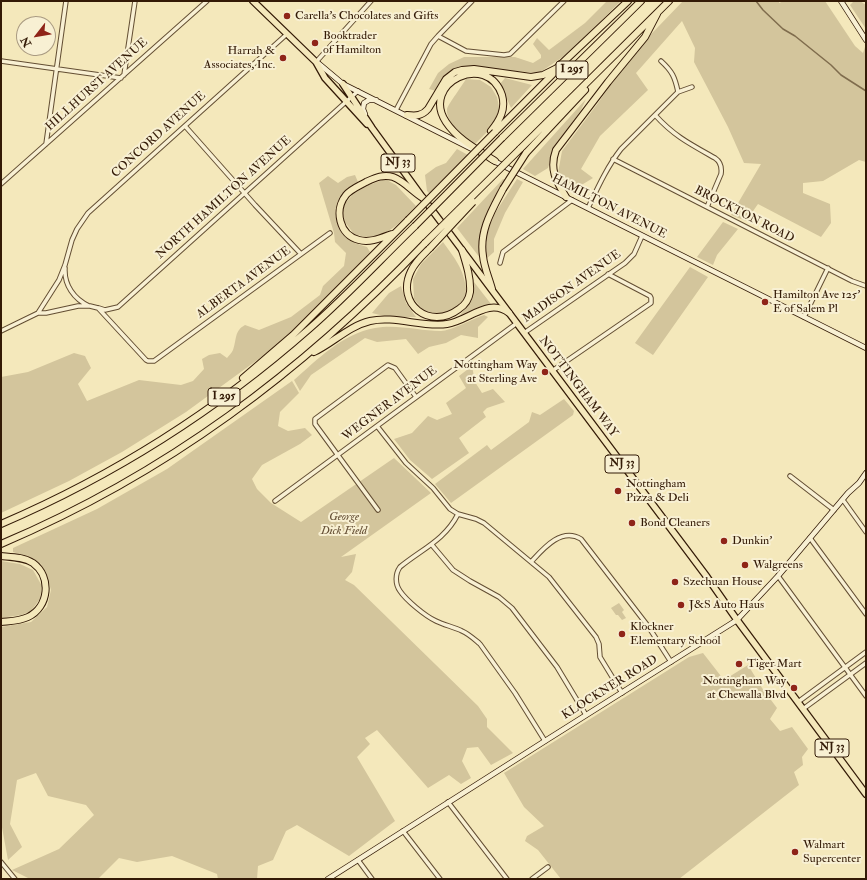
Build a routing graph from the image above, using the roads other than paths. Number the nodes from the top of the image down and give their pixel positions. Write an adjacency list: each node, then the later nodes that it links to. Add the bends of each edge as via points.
1 (66, 1): 21 (street)
2 (135, 1): 22 (street)
3 (206, 1): 22 (street, HILLHURST AVENUE)
4 (255, 1): 14 (main road, NOTTINGHAM WAY / NJ 33)
5 (371, 1): 20 (street)
6 (472, 1): 15 (street)
7 (564, 1): 15 (street, via 510,54 466,51)
8 (628, 1): 17 (highway)
9 (641, 1): 68 (highway, I 295, bridge, via 310,328)
10 (669, 1): 12 (highway, I 295)
11 (841, 1): 16 (main road)
12 (657, 14): 13 (highway, I 295); 41 (highway, via 645,37 556,150 552,163 554,175)
13 (639, 31): 47 (highway, I 295, bridge, via 479,190 473,202); 55 (highway, bridge, via 526,153 503,189 486,224 482,240 482,255)
14 (287, 34): 20 (main road, NOTTINGHAM WAY / NJ 33); 32 (street, CONCORD AVENUE)
15 (438, 36): 29 (street)
16 (866, 40)
17 (575, 51): 30 (highway, via 557,68 538,77 469,68 455,72 446,79 425,113); 34 (highway)
18 (1, 61): 21 (street)
19 (661, 61): 26 (street, via 670,69 676,80)
20 (316, 62): 23 (main road, HAMILTON AVENUE); 27 (main road, NOTTINGHAM WAY / NJ 33, via 325,78)
21 (56, 68): 22 (street); 35 (street)
22 (122, 76): 35 (street, HILLHURST AVENUE)
23 (343, 84): 25 (main road, HAMILTON AVENUE); 27 (main road, NOTTINGHAM WAY / NJ 33)
24 (692, 87): 26 (street)
25 (358, 91): 27 (street, NORTH HAMILTON AVENUE); 28 (main road, HAMILTON AVENUE)
26 (678, 92): 31 (street)
27 (349, 100): 33 (main road, NOTTINGHAM WAY / NJ 33, via 362,120); 39 (street, NORTH HAMILTON AVENUE)
28 (376, 100): 29 (main road, HAMILTON AVENUE); 33 (main road, via 366,101 362,106)
29 (396, 110): 30 (main road, HAMILTON AVENUE)
30 (407, 115): 37 (main road, HAMILTON AVENUE)
31 (655, 115): 36 (street); 43 (street, via 677,136 720,163 721,174)
32 (185, 126): 39 (street); 51 (street, CONCORD AVENUE, via 88,213 72,240)
33 (372, 128): 40 (main road, NOTTINGHAM WAY / NJ 33)
34 (493, 132): 37 (highway, via 502,112 503,99 489,78 478,74 466,74 446,86 441,108 444,120 465,142); 44 (highway, bridge)
35 (46, 145): 38 (street, HILLHURST AVENUE)
36 (613, 159): 42 (street); 43 (street, BROCKTON ROAD)
37 (495, 161): 41 (main road, HAMILTON AVENUE)
38 (1, 184)
39 (245, 194): 49 (street); 57 (street, NORTH HAMILTON AVENUE, via 118,307 105,310)
40 (423, 198): 44 (highway, via 398,180 383,176 346,194 339,210 340,222 352,238 372,241); 48 (main road, NOTTINGHAM WAY / NJ 33)
41 (569, 199): 42 (main road, HAMILTON AVENUE); 50 (street, via 502,252)
42 (588, 208): 46 (main road, HAMILTON AVENUE)
43 (707, 208): 52 (street, BROCKTON ROAD)
44 (397, 232): 68 (highway, via 293,335)
45 (330, 233): 49 (street, ALBERTA AVENUE)
46 (642, 236): 53 (street, MADISON AVENUE, via 634,254); 60 (main road, HAMILTON AVENUE)
47 (428, 245): 48 (highway, via 410,272 408,293 414,308 429,317 442,318 456,312 468,299 469,278); 65 (highway, I 295)
48 (462, 250): 55 (main road, NOTTINGHAM WAY / NJ 33)
49 (301, 254): 57 (street, ALBERTA AVENUE, via 154,361 146,360)
50 (500, 262)
51 (65, 265): 56 (street, CONCORD AVENUE, via 65,279 70,290 78,300); 58 (street, CONCORD AVENUE, via 59,280)
52 (828, 268): 54 (street, BROCKTON ROAD); 60 (street)
53 (608, 274): 63 (street, MADISON AVENUE); 66 (street, via 651,298 650,305)
54 (866, 286)
55 (492, 289): 59 (main road, NOTTINGHAM WAY / NJ 33)
56 (90, 306): 57 (street, NORTH HAMILTON AVENUE); 58 (street)
57 (98, 308)
58 (38, 313): 62 (street)
59 (509, 313): 61 (main road, NOTTINGHAM WAY / NJ 33); 65 (highway, via 498,307 488,308 453,323 440,325 369,321 354,327 325,347)
60 (804, 317): 64 (main road, HAMILTON AVENUE)
61 (517, 323): 63 (main road, NOTTINGHAM WAY / NJ 33); 67 (street, WEGNER AVENUE)
62 (1, 330)
63 (524, 333): 66 (main road, NOTTINGHAM WAY / NJ 33)
64 (866, 348)
65 (306, 356): 81 (highway, I 295, via 234,413 149,469 83,506)
66 (552, 371): 87 (main road, NOTTINGHAM WAY / NJ 33)
67 (416, 397): 69 (street, WEGNER AVENUE); 70 (street, via 395,368 391,365 385,366 315,419 315,424)
68 (210, 407): 78 (highway, I 295, via 158,442 96,478)
69 (377, 426): 70 (street, WEGNER AVENUE); 77 (street, via 406,463)
70 (338, 455): 74 (street, WEGNER AVENUE); 75 (street)
71 (866, 473): 73 (main road, KLOCKNER ROAD)
72 (790, 476): 76 (street)
73 (843, 500): 76 (main road, KLOCKNER ROAD); 79 (street)
74 (275, 501)
75 (378, 510)
76 (834, 510): 80 (main road, KLOCKNER ROAD)
77 (458, 514): 82 (street, via 447,532); 84 (street, via 484,523)
78 (1, 524)
79 (866, 532)
80 (810, 538): 85 (main road, KLOCKNER ROAD); 86 (street)
81 (1, 544)
82 (432, 545): 100 (street, via 453,570 499,597 512,608 557,667); 101 (street, via 398,570 396,578 399,590 427,616 462,630 480,644 520,699)
83 (1, 556): 88 (highway, via 23,558 34,564 44,578 46,590 44,601 33,614 22,619)
84 (531, 562): 90 (street, via 559,538 568,535 581,539 648,626); 95 (street, via 555,584 596,636 600,657)
85 (778, 576): 87 (main road, KLOCKNER ROAD); 92 (street)
86 (866, 614)
87 (737, 620): 90 (main road, KLOCKNER ROAD); 98 (main road, NOTTINGHAM WAY / NJ 33)
88 (1, 622)
89 (866, 652): 92 (street)
90 (670, 662): 95 (main road, KLOCKNER ROAD)
91 (866, 663): 93 (street)
92 (845, 668): 93 (street); 94 (street)
93 (850, 674): 96 (street); 97 (street)
94 (812, 691): 97 (street); 98 (street)
95 (622, 692): 100 (main road, KLOCKNER ROAD)
96 (866, 696)
97 (818, 698): 99 (street)
98 (798, 702): 99 (main road, NOTTINGHAM WAY / NJ 33)
99 (803, 709): 102 (main road, NOTTINGHAM WAY / NJ 33)
100 (586, 715): 101 (main road, KLOCKNER ROAD)
101 (545, 741): 103 (main road, KLOCKNER ROAD)
102 (866, 793)
103 (448, 802): 104 (main road, KLOCKNER ROAD); 112 (street)
104 (403, 831): 105 (main road, KLOCKNER ROAD); 111 (street)
105 (358, 860): 109 (main road, KLOCKNER ROAD); 110 (street)
106 (1, 862): 108 (street)
107 (548, 867): 113 (street)
108 (15, 879)
109 (328, 879)
110 (372, 879)
111 (440, 879)
112 (506, 879)
113 (532, 879)

